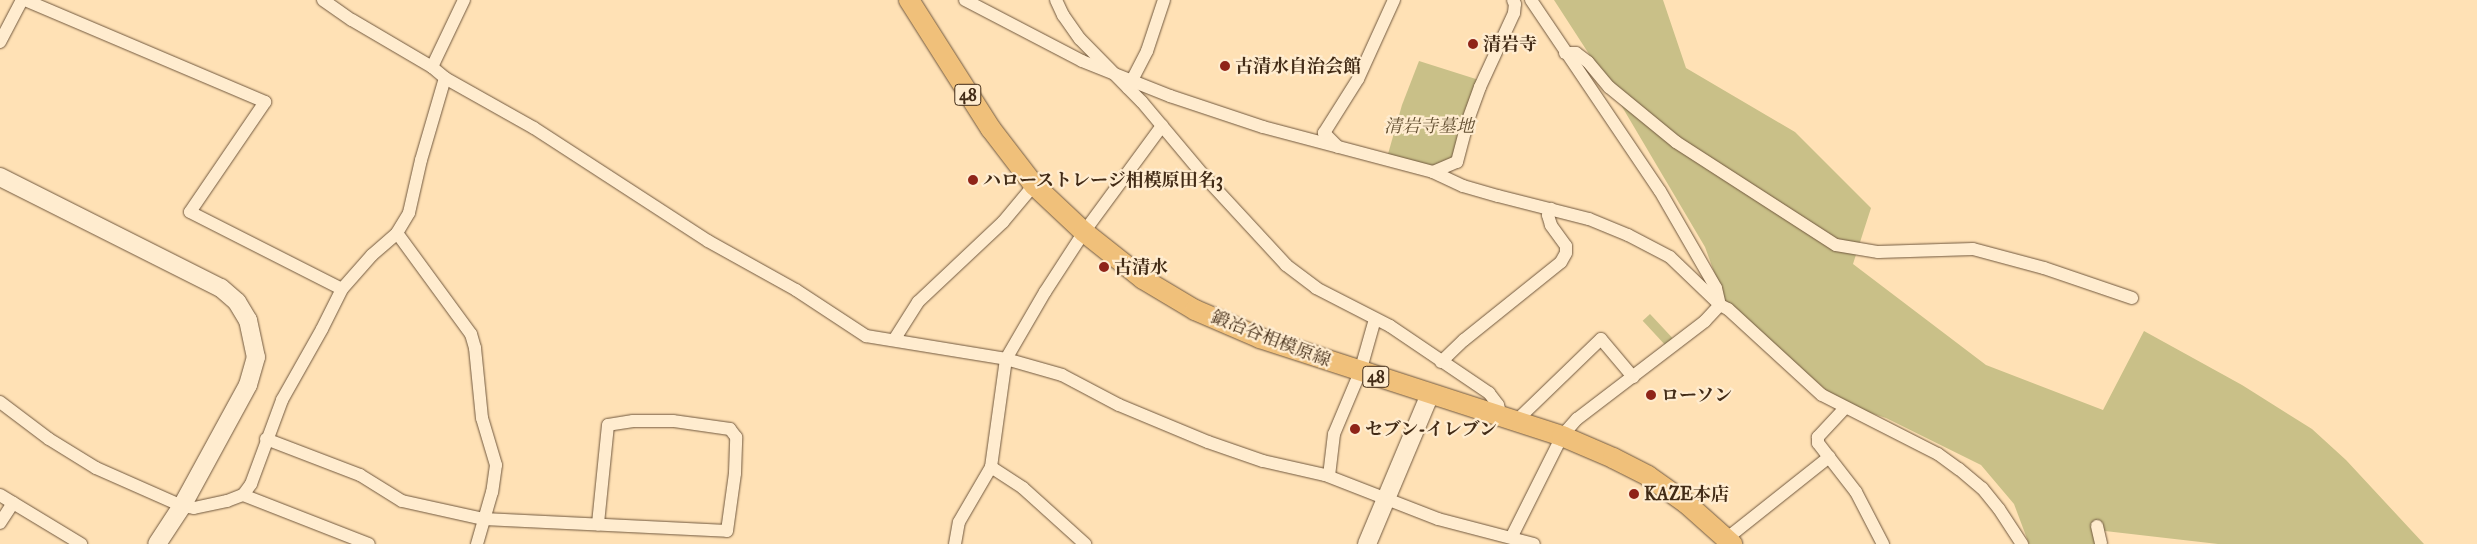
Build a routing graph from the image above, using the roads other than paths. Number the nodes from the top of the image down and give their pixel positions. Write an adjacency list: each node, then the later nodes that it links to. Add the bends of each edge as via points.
1 (24, 0): 11 (street); 25 (street, via 265,102 190,212)
2 (323, 0): 13 (street)
3 (464, 0): 13 (street)
4 (909, 0): 21 (main road, 鍛冶谷相模原線 / 48, via 991,129)
5 (965, 0): 14 (street)
6 (1056, 0): 14 (street, via 1080,39)
7 (1164, 0): 16 (street, via 1147,51)
8 (1394, 0): 18 (street, via 1358,79 1324,133)
9 (1512, 0): 19 (street, via 1514,13 1480,88 1457,162)
10 (1531, 0): 12 (street)
11 (0, 42)
12 (1565, 53): 26 (street, via 1576,53 1588,62 1609,87 1676,142 1836,246 1878,252 1973,249 2044,268); 27 (street, via 1660,191 1716,288)
13 (432, 67): 15 (street)
14 (1111, 73): 16 (street)
15 (445, 78): 24 (street, via 409,213); 29 (street, via 534,128 708,240 796,290 866,336)
16 (1130, 85): 17 (street); 18 (street)
17 (1162, 126): 23 (street); 28 (street, via 1286,265 1316,288)
18 (1339, 148): 19 (street)
19 (1433, 172): 22 (street, via 1463,186)
20 (0, 176): 47 (street, via 221,288 238,302 248,320 256,357 248,385)
21 (1034, 185): 23 (main road, 鍛冶谷相模原線 / 48); 29 (street, via 1003,222 918,302)
22 (1551, 209): 27 (street, via 1589,218 1670,257); 31 (street, via 1548,215 1551,225 1566,246 1561,262)
23 (1084, 232): 30 (street, via 1044,292); 32 (main road, 鍛冶谷相模原線 / 48, via 1143,279 1195,310 1290,350)
24 (397, 233): 25 (street); 48 (street, via 471,334 482,418 496,465)
25 (342, 289): 39 (street, via 282,400)
26 (2132, 298)
27 (1720, 305): 33 (street, via 1705,321); 36 (street, via 1822,395)
28 (1375, 319): 31 (street); 32 (street)
29 (894, 340): 30 (street)
30 (1006, 359): 41 (street); 42 (street, via 1068,378 1119,405 1208,442 1263,461)
31 (1441, 362): 37 (street, via 1489,393)
32 (1360, 372): 34 (main road, 鍛冶谷相模原線 / 48); 42 (street, via 1334,434)
33 (1633, 377): 37 (street, via 1601,339); 38 (street, via 1577,419)
34 (1430, 394): 37 (main road, 鍛冶谷相模原線 / 48); 45 (street)
35 (0, 402): 47 (street, via 49,439 96,468)
36 (1845, 408): 40 (street, via 1818,437 1818,443); 63 (street, via 1938,454 1959,468 1982,488)
37 (1508, 419): 38 (main road, 鍛冶谷相模原線 / 48)
38 (1562, 436): 52 (street); 53 (main road, 鍛冶谷相模原線 / 48, via 1648,476 1686,503)
39 (266, 439): 44 (street); 48 (street, via 360,475 402,501)
40 (1829, 456): 53 (street); 62 (street, via 1856,492)
41 (991, 467): 58 (street, via 959,522); 59 (street, via 1024,488)
42 (1328, 476): 45 (street)
43 (0, 495): 46 (street)
44 (243, 495): 47 (street, via 194,508); 56 (street)
45 (1386, 498): 52 (street, via 1438,519); 60 (street)
46 (13, 503): 49 (street); 54 (street)
47 (182, 506): 55 (street)
48 (484, 519): 50 (street); 57 (street)
49 (0, 523)
50 (598, 524): 50 (street, via 727,531 735,473 736,438 730,429 673,421 608,425)
51 (2098, 526): 64 (street)
52 (1512, 536): 61 (street)
53 (1729, 541)
54 (81, 544)
55 (156, 544)
56 (369, 544)
57 (477, 544)
58 (955, 544)
59 (1085, 544)
60 (1367, 544)
61 (1534, 544)
62 (1883, 544)
63 (2022, 544)
64 (2101, 544)

